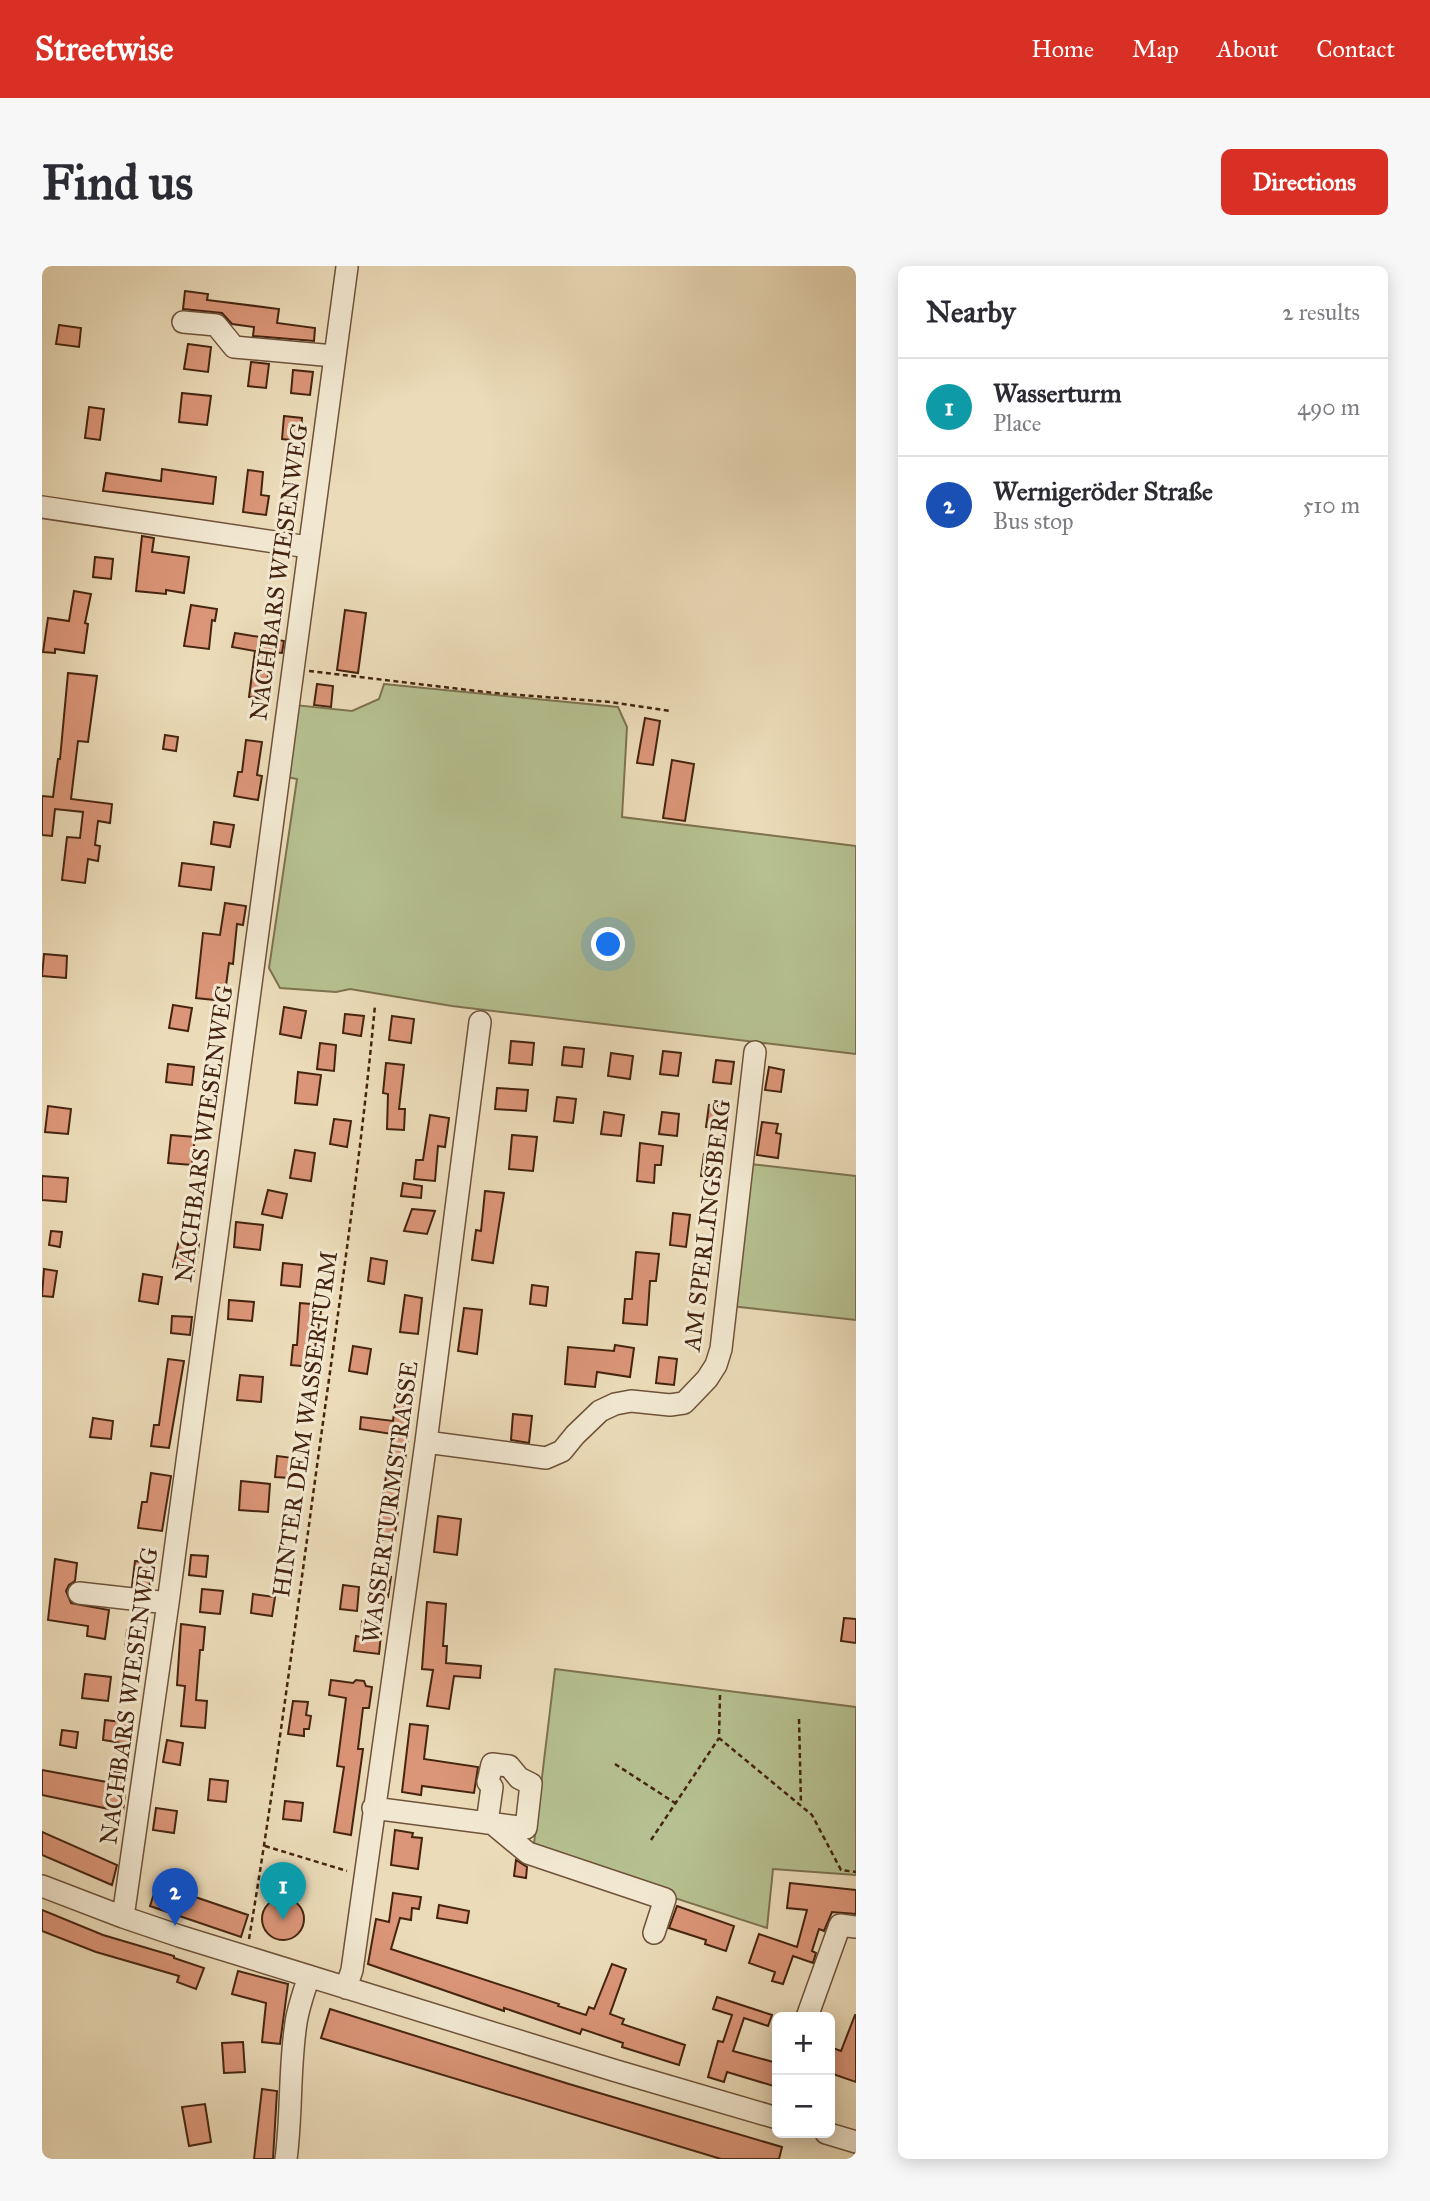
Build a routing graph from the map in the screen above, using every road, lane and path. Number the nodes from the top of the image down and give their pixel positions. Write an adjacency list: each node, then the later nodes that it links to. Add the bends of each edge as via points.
1 (347, 267): 3 (street, NACHBARS WIESENWEG)
2 (183, 322): 3 (street, via 216,325 234,347)
3 (334, 356): 5 (street, NACHBARS WIESENWEG)
4 (42, 507): 5 (street)
5 (308, 547): 6 (street, NACHBARS WIESENWEG)
6 (292, 669): 7 (path); 13 (street, NACHBARS WIESENWEG)
7 (670, 711)
8 (375, 1006): 22 (path, HINTER DEM WASSERTURM)
9 (481, 1022): 11 (street, WASSERTURMSTRASSE)
10 (755, 1052): 11 (street, AM SPERLINGSBERG, via 721,1349 707,1379 684,1403 631,1401 600,1411 562,1451 546,1458)
11 (426, 1442): 20 (street, WASSERTURMSTRASSE)
12 (79, 1593): 13 (street)
13 (168, 1603): 26 (street, NACHBARS WIESENWEG)
14 (720, 1695): 16 (path)
15 (799, 1719): 19 (path)
16 (719, 1738): 18 (path); 19 (path)
17 (615, 1764): 18 (path)
18 (675, 1803): 21 (path)
19 (801, 1806): 23 (path, via 812,1815 841,1870)
20 (373, 1808): 24 (street, WASSERTURMSTRASSE); 28 (street, via 490,1823 528,1853 665,1899)
21 (651, 1840)
22 (265, 1846): 24 (path); 29 (path, HINTER DEM WASSERTURM)
23 (856, 1872)
24 (364, 1877): 31 (street, WASSERTURMSTRASSE)
25 (42, 1886): 26 (street)
26 (123, 1917): 29 (street)
27 (856, 1927): 32 (street, via 840,1925)
28 (654, 1933)
29 (246, 1956): 30 (street)
30 (309, 1976): 31 (street); 36 (street, via 296,2021)
31 (346, 1988): 33 (street)
32 (809, 2012)
33 (772, 2117)
34 (835, 2136): 35 (street)
35 (856, 2142)
36 (286, 2159)

